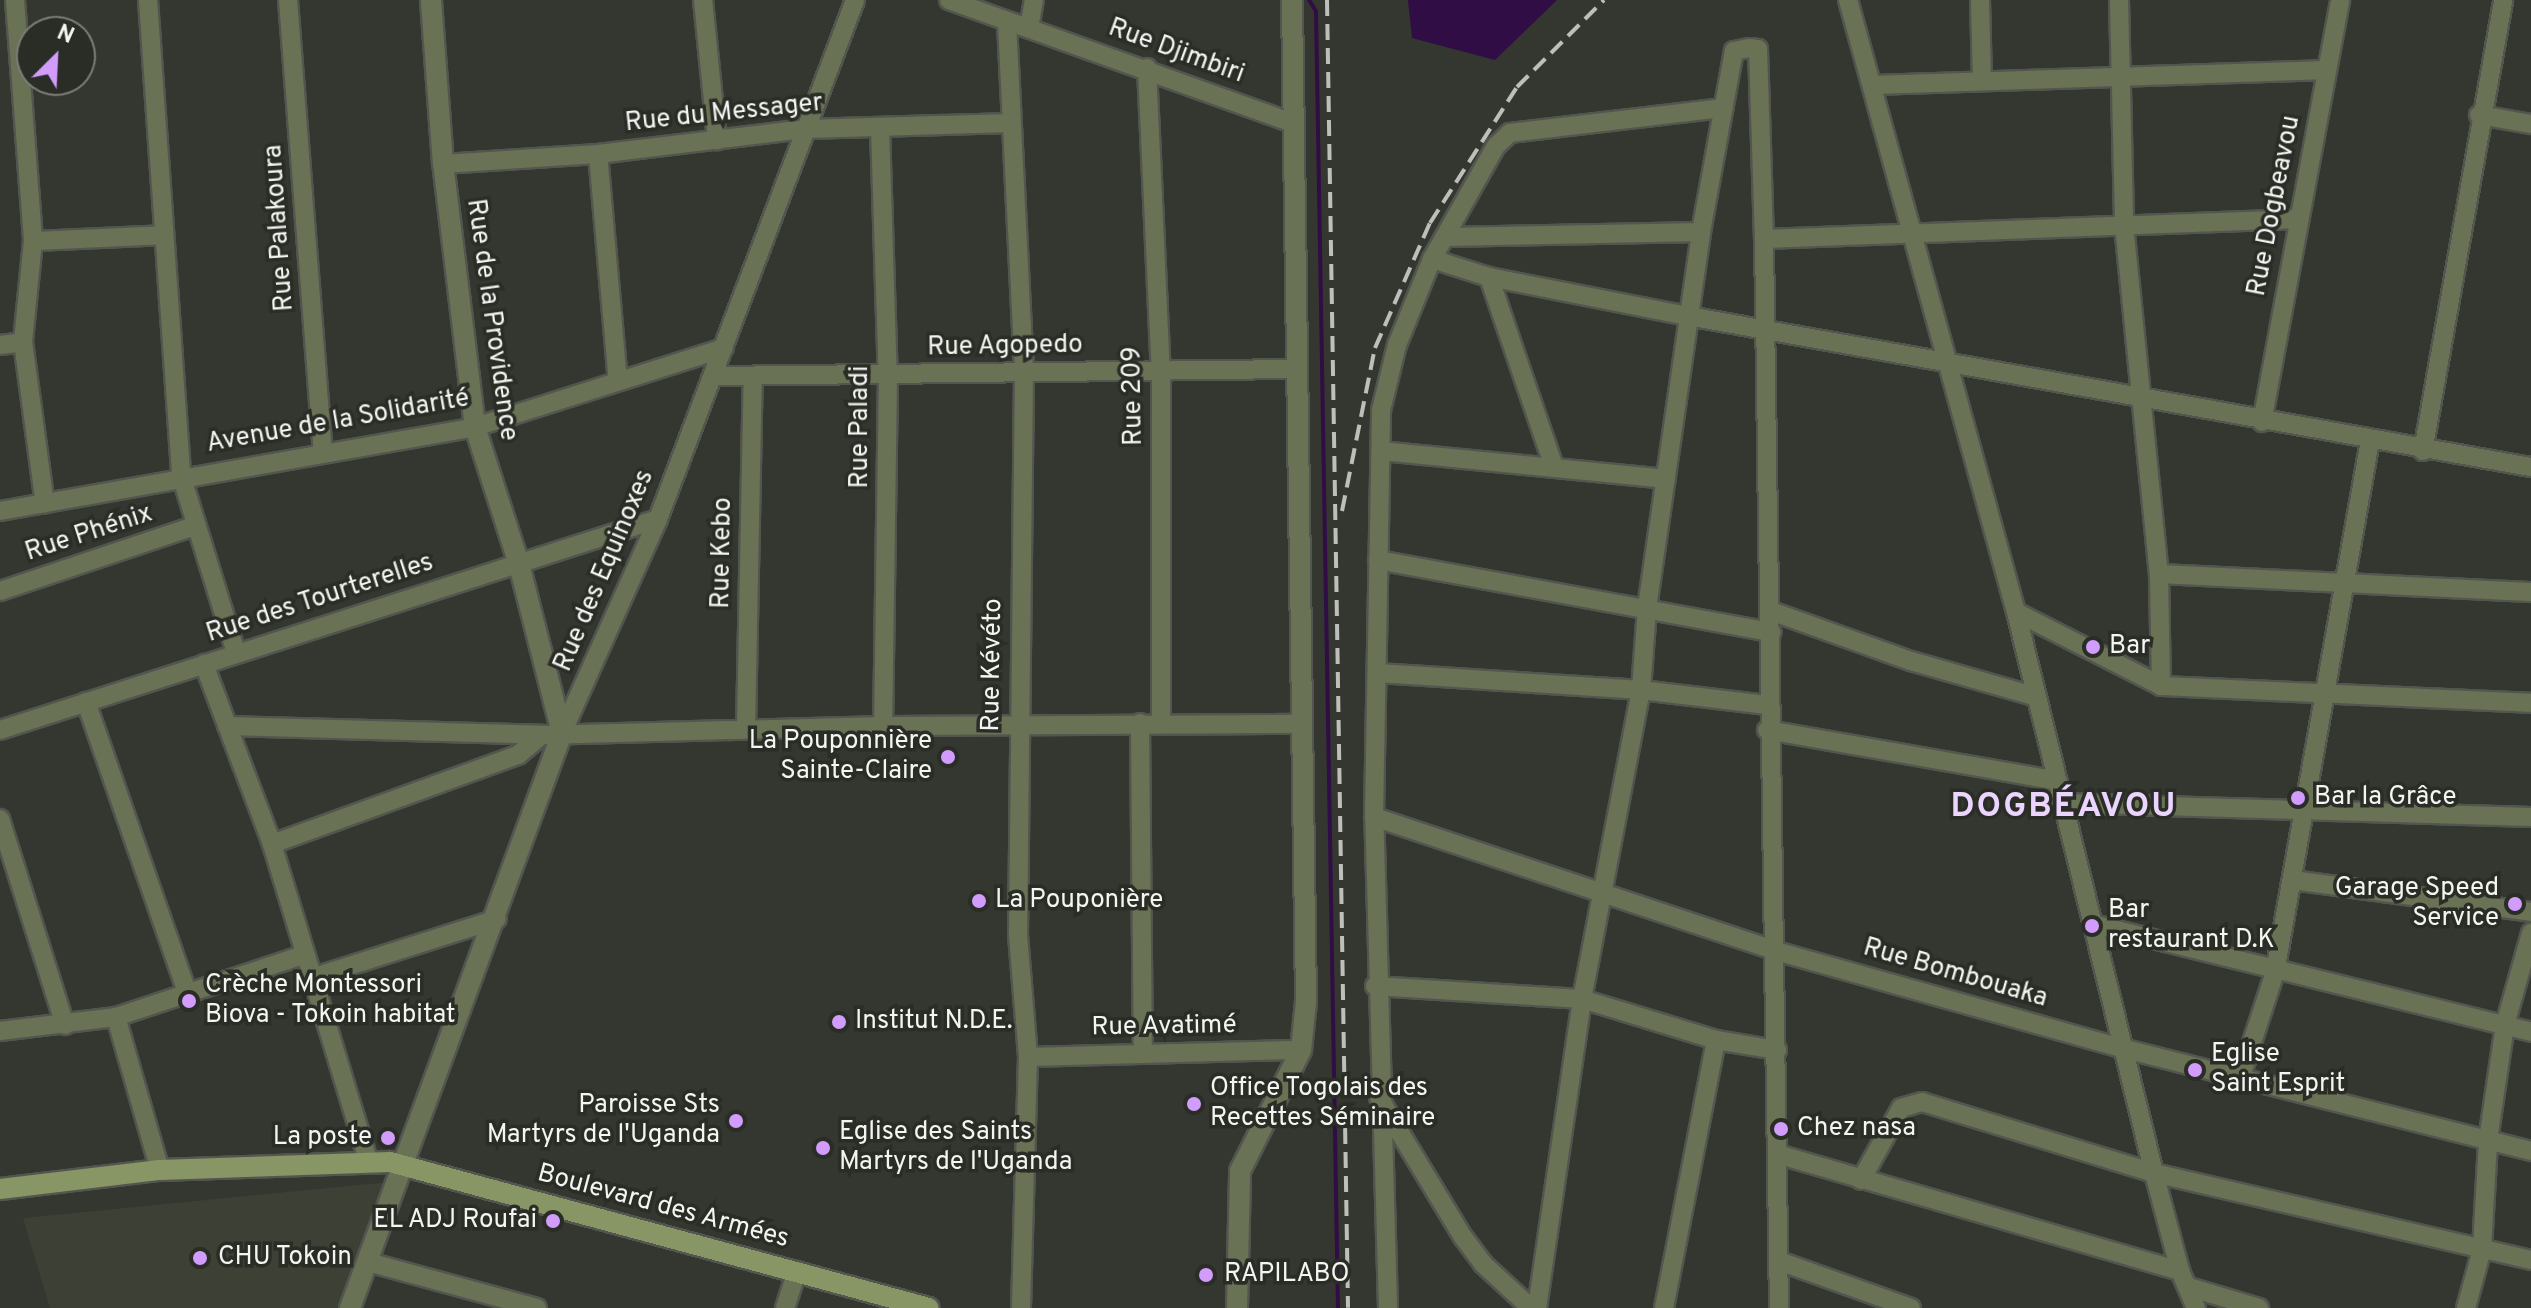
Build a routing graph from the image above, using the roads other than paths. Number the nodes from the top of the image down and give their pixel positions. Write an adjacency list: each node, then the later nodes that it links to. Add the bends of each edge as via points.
1 (15, 0): 39 (street)
2 (148, 0): 36 (street)
3 (288, 0): 61 (street, Rue Palakoura)
4 (431, 0): 31 (street, Rue de la Providence)
5 (703, 0): 29 (street)
6 (855, 0): 28 (street, Rue des Equinoxes)
7 (949, 0): 15 (street, Rue Djimbiri)
8 (1034, 0): 16 (street)
9 (1292, 0): 25 (street)
10 (1848, 0): 21 (street)
11 (1980, 0): 20 (street)
12 (2119, 0): 19 (street)
13 (2340, 0): 18 (street, Rue Dogbeavou)
14 (2503, 0): 23 (street)
15 (1007, 23): 16 (street, Rue Djimbiri); 24 (street, Rue Kévéto)
16 (1029, 28): 17 (street, Rue Djimbiri)
17 (1147, 68): 25 (street, Rue Djimbiri); 49 (street, Rue 209)
18 (2327, 70): 19 (street); 32 (street, Rue Dogbeavou)
19 (2121, 74): 20 (street); 33 (street)
20 (1982, 80): 21 (street)
21 (1875, 85): 35 (street)
22 (1724, 108): 34 (street); 37 (street, via 1510,133 1496,146); 38 (street, via 1734,51 1758,49)
23 (2479, 115): 26 (street); 60 (street)
24 (1011, 123): 27 (street, Rue du Messager); 50 (street, Rue Kévéto)
25 (1293, 123): 48 (street)
26 (2531, 124)
27 (880, 128): 28 (street, Rue du Messager); 52 (street, Rue Paladi)
28 (806, 129): 29 (street, Rue du Messager); 46 (street, Rue des Equinoxes)
29 (717, 140): 30 (street, Rue du Messager)
30 (598, 154): 31 (street, Rue du Messager); 54 (street)
31 (443, 164): 57 (street, Rue de la Providence)
32 (2299, 219): 33 (street); 56 (street, Rue Dogbeavou)
33 (2124, 225): 35 (street); 55 (street)
34 (1701, 232): 37 (street); 42 (street)
35 (1913, 234): 38 (street); 47 (street)
36 (164, 235): 39 (street); 64 (street)
37 (1445, 237): 40 (street)
38 (1764, 239): 43 (street)
39 (33, 241): 44 (street)
40 (1432, 259): 41 (street); 59 (street, via 1397,345 1381,410)
41 (1489, 277): 42 (street); 62 (street)
42 (1688, 316): 43 (street); 65 (street)
43 (1763, 330): 47 (street); 77 (street)
44 (23, 342): 45 (street); 66 (street)
45 (0, 345)
46 (724, 348): 51 (street, Rue des Equinoxes); 54 (street, Avenue de la Solidarité)
47 (1946, 360): 55 (street); 78 (street)
48 (1298, 369): 49 (street, Rue Agopedo); 92 (street)
49 (1161, 371): 50 (street, Rue Agopedo); 91 (street, Rue 209)
50 (1024, 373): 52 (street, Rue Agopedo); 95 (street, Rue Kévéto)
51 (714, 376): 53 (street, Rue Agopedo); 68 (street, Rue des Equinoxes)
52 (888, 376): 53 (street, Rue Agopedo); 94 (street, Rue Paladi)
53 (753, 378): 96 (street, Rue Kebo)
54 (618, 381): 57 (street, Avenue de la Solidarité)
55 (2139, 395): 56 (street); 72 (street)
56 (2262, 422): 58 (street)
57 (475, 427): 61 (street, Avenue de la Solidarité); 71 (street, Rue de la Providence)
58 (2370, 441): 60 (street); 73 (street)
59 (1381, 451): 62 (street); 70 (street)
60 (2423, 451): 63 (street)
61 (323, 452): 64 (street, Avenue de la Solidarité)
62 (1554, 467): 65 (street)
63 (2531, 467)
64 (181, 475): 66 (street, Avenue de la Solidarité); 69 (street)
65 (1666, 479): 76 (street)
66 (45, 504): 67 (street, Avenue de la Solidarité)
67 (0, 511)
68 (658, 519): 71 (street, Rue des Tourterelles); 99 (street, Rue des Equinoxes)
69 (194, 526): 74 (street, Rue Phénix); 80 (street)
70 (1378, 560): 76 (street); 82 (street)
71 (518, 561): 80 (street, Rue des Tourterelles); 99 (street, Rue de la Providence)
72 (2159, 574): 73 (street); 83 (street)
73 (2345, 587): 75 (street); 85 (street)
74 (0, 591)
75 (2531, 592)
76 (1647, 608): 79 (street); 84 (street)
77 (1771, 611): 79 (street); 86 (street, via 1911,661)
78 (2016, 612): 83 (street); 86 (street)
79 (1771, 632): 89 (street)
80 (236, 653): 81 (street, Rue des Tourterelles)
81 (204, 664): 87 (street, Rue des Tourterelles); 93 (street)
82 (1378, 673): 84 (street); 103 (street)
83 (2161, 686): 85 (street)
84 (1641, 690): 89 (street); 109 (street)
85 (2326, 693): 88 (street); 102 (street)
86 (2034, 696): 100 (street)
87 (86, 702): 97 (street, Rue des Tourterelles); 119 (street)
88 (2531, 703)
89 (1767, 705): 98 (street)
90 (1140, 723): 91 (street); 95 (street); 130 (street)
91 (1161, 723): 92 (street)
92 (1302, 724): 128 (street, via 1307,991)
93 (227, 726): 99 (street); 106 (street)
94 (883, 726): 95 (street); 96 (street)
95 (1018, 727): 131 (street, Rue Kévéto, via 1018,935)
96 (746, 729): 99 (street)
97 (0, 730)
98 (1767, 730): 100 (street); 114 (street)
99 (552, 734): 106 (street, via 518,755); 111 (street, Rue des Equinoxes)
100 (2058, 781): 101 (street)
101 (2063, 803): 102 (street); 112 (street)
102 (2305, 810): 104 (street); 108 (street)
103 (1374, 817): 109 (street, Rue Bombouaka); 118 (street)
104 (2531, 817)
105 (0, 819): 107 (street)
106 (272, 844): 115 (street)
107 (5, 850): 122 (street)
108 (2292, 880): 110 (street); 116 (street)
109 (1601, 893): 114 (street, Rue Bombouaka); 120 (street)
110 (2531, 912)
111 (497, 919): 117 (street); 138 (street, Rue des Equinoxes)
112 (2092, 924): 116 (street); 127 (street)
113 (2531, 933): 123 (street)
114 (1776, 951): 127 (street, Rue Bombouaka); 129 (street)
115 (304, 955): 117 (street); 119 (street)
116 (2275, 972): 123 (street); 132 (street)
117 (311, 978): 137 (street)
118 (1375, 986): 120 (street); 133 (street)
119 (187, 992): 121 (street)
120 (1582, 999): 126 (street); 158 (street)
121 (116, 1017): 122 (street); 139 (street)
122 (65, 1025): 124 (street)
123 (2505, 1025): 125 (street); 134 (street)
124 (0, 1031)
125 (2531, 1032)
126 (1716, 1040): 129 (street); 159 (street)
127 (2125, 1049): 132 (street, Rue Bombouaka); 140 (street)
128 (1301, 1050): 130 (street, Rue Avatimé); 156 (street, via 1240,1171)
129 (1777, 1050): 136 (street)
130 (1143, 1054): 131 (street, Rue Avatimé)
131 (1028, 1057): 155 (street, Rue Kévéto)
132 (2241, 1076): 134 (street, Rue Bombouaka)
133 (1378, 1096): 157 (street); 158 (street, via 1463,1237 1483,1264)
134 (2488, 1140): 135 (street, Rue Bombouaka); 143 (street)
135 (2531, 1151)
136 (1777, 1154): 141 (street); 145 (street)
137 (368, 1159): 138 (main road, Boulevard des Armées); 139 (main road, Boulevard des Armées)
138 (405, 1164): 146 (street, Rue des Equinoxes); 147 (main road, Boulevard des Armées)
139 (160, 1170): 142 (main road, Boulevard des Armées)
140 (2154, 1173): 141 (street, via 1912,1102 1901,1108); 143 (street); 148 (street)
141 (1861, 1180): 148 (street)
142 (0, 1189)
143 (2482, 1249): 144 (street); 164 (street)
144 (2531, 1260)
145 (1779, 1261): 160 (street); 161 (street)
146 (368, 1262): 151 (street, Rue des Equinoxes); 152 (street)
147 (797, 1271): 150 (main road, Boulevard des Armées); 153 (street)
148 (2180, 1271): 149 (street)
149 (2192, 1288): 162 (street); 163 (street)
150 (900, 1304): 154 (main road, Boulevard des Armées)
151 (350, 1308)
152 (537, 1308)
153 (785, 1308)
154 (929, 1308)
155 (1021, 1308)
156 (1237, 1308)
157 (1388, 1308)
158 (1534, 1308)
159 (1664, 1308)
160 (1779, 1308)
161 (1911, 1308)
162 (2196, 1308)
163 (2259, 1308)
164 (2466, 1308)

